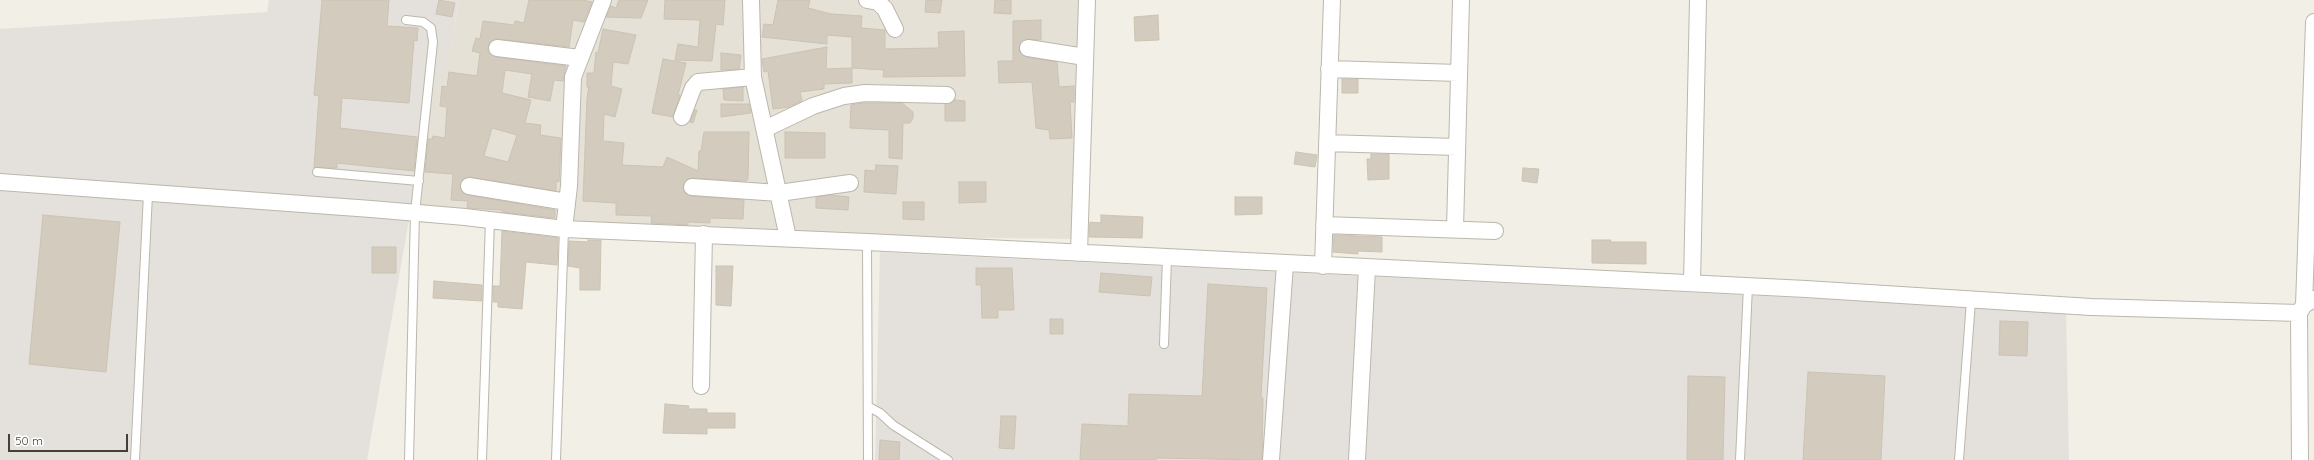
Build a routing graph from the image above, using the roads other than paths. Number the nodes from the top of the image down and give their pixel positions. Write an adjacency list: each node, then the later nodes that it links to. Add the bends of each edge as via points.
1 (602, 0): 14 (street)
2 (750, 0): 17 (street)
3 (867, 0): 10 (street, via 878,2 885,9)
4 (1087, 0): 13 (street)
5 (1332, 0): 15 (street)
6 (1461, 0): 16 (street)
7 (1698, 0): 46 (street)
8 (406, 20): 24 (lane, via 423,22 431,28 433,42)
9 (2314, 22): 49 (street)
10 (895, 29)
11 (497, 48): 14 (street)
12 (1028, 48): 13 (street)
13 (1085, 57): 41 (street)
14 (580, 58): 31 (street, via 573,77)
15 (1329, 69): 16 (street); 21 (street)
16 (1459, 73): 22 (street)
17 (752, 77): 19 (street, via 698,82 693,88); 20 (street)
18 (947, 95): 20 (street, via 865,93 844,96 813,106)
19 (682, 117)
20 (765, 129): 29 (street)
21 (1327, 143): 22 (street); 34 (street)
22 (1457, 148): 36 (street)
23 (317, 172): 24 (lane)
24 (419, 181): 32 (lane)
25 (0, 182): 30 (street)
26 (850, 183): 29 (street)
27 (469, 186): 31 (street)
28 (692, 187): 29 (street)
29 (779, 193): 39 (street)
30 (148, 194): 32 (street); 53 (lane)
31 (567, 202): 35 (street)
32 (415, 213): 33 (street); 54 (lane)
33 (490, 220): 35 (street); 55 (lane)
34 (1324, 225): 36 (street); 44 (street)
35 (564, 229): 38 (street); 56 (lane)
36 (1455, 229): 37 (street)
37 (1496, 231)
38 (704, 234): 39 (street); 51 (street)
39 (788, 238): 40 (street)
40 (867, 242): 41 (street); 52 (lane)
41 (1079, 253): 42 (street)
42 (1167, 258): 43 (street); 50 (lane)
43 (1285, 264): 44 (street); 59 (street)
44 (1323, 266): 45 (street)
45 (1367, 268): 46 (street); 60 (street)
46 (1692, 283): 47 (street)
47 (1748, 286): 48 (street); 61 (lane)
48 (1972, 301): 49 (street, via 2196,311); 62 (lane)
49 (2306, 306): 63 (street)
50 (1164, 344)
51 (701, 386)
52 (869, 407): 57 (lane); 58 (lane)
53 (135, 460)
54 (409, 460)
55 (482, 460)
56 (556, 460)
57 (868, 460)
58 (948, 460)
59 (1271, 460)
60 (1357, 460)
61 (1740, 460)
62 (1959, 460)
63 (2300, 460)

